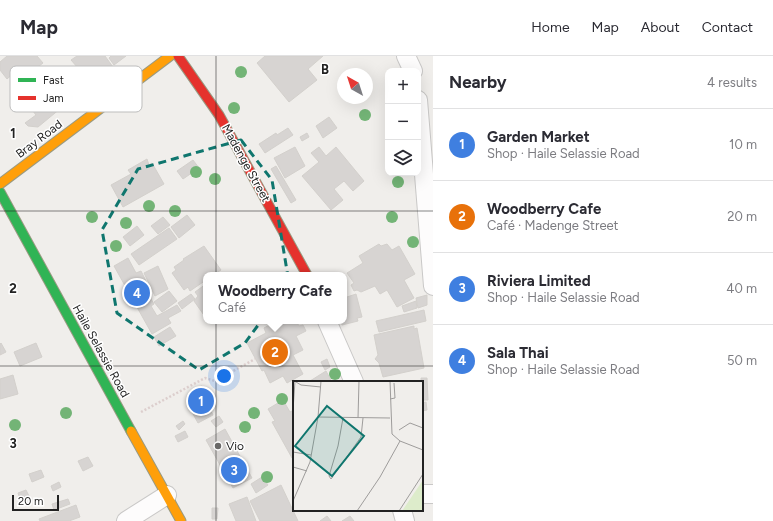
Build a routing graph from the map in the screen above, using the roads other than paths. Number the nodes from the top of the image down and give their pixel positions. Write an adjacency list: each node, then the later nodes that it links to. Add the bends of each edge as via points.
1 (170, 56): 5 (street, Bray Road)
2 (178, 56): 10 (street, Madenge Street, via 219,116)
3 (406, 56): 4 (street)
4 (412, 68)
5 (142, 77)
6 (418, 104): 11 (street)
7 (96, 112): 8 (street, Bray Road)
8 (0, 184)
9 (0, 192): 14 (street, Haile Selassie Road)
10 (305, 272)
11 (433, 286)
12 (328, 324): 13 (street)
13 (354, 381)
14 (167, 495): 16 (street); 17 (street, Haile Selassie Road)
15 (402, 511): 18 (street)
16 (126, 521)
17 (181, 521)
18 (405, 521)

